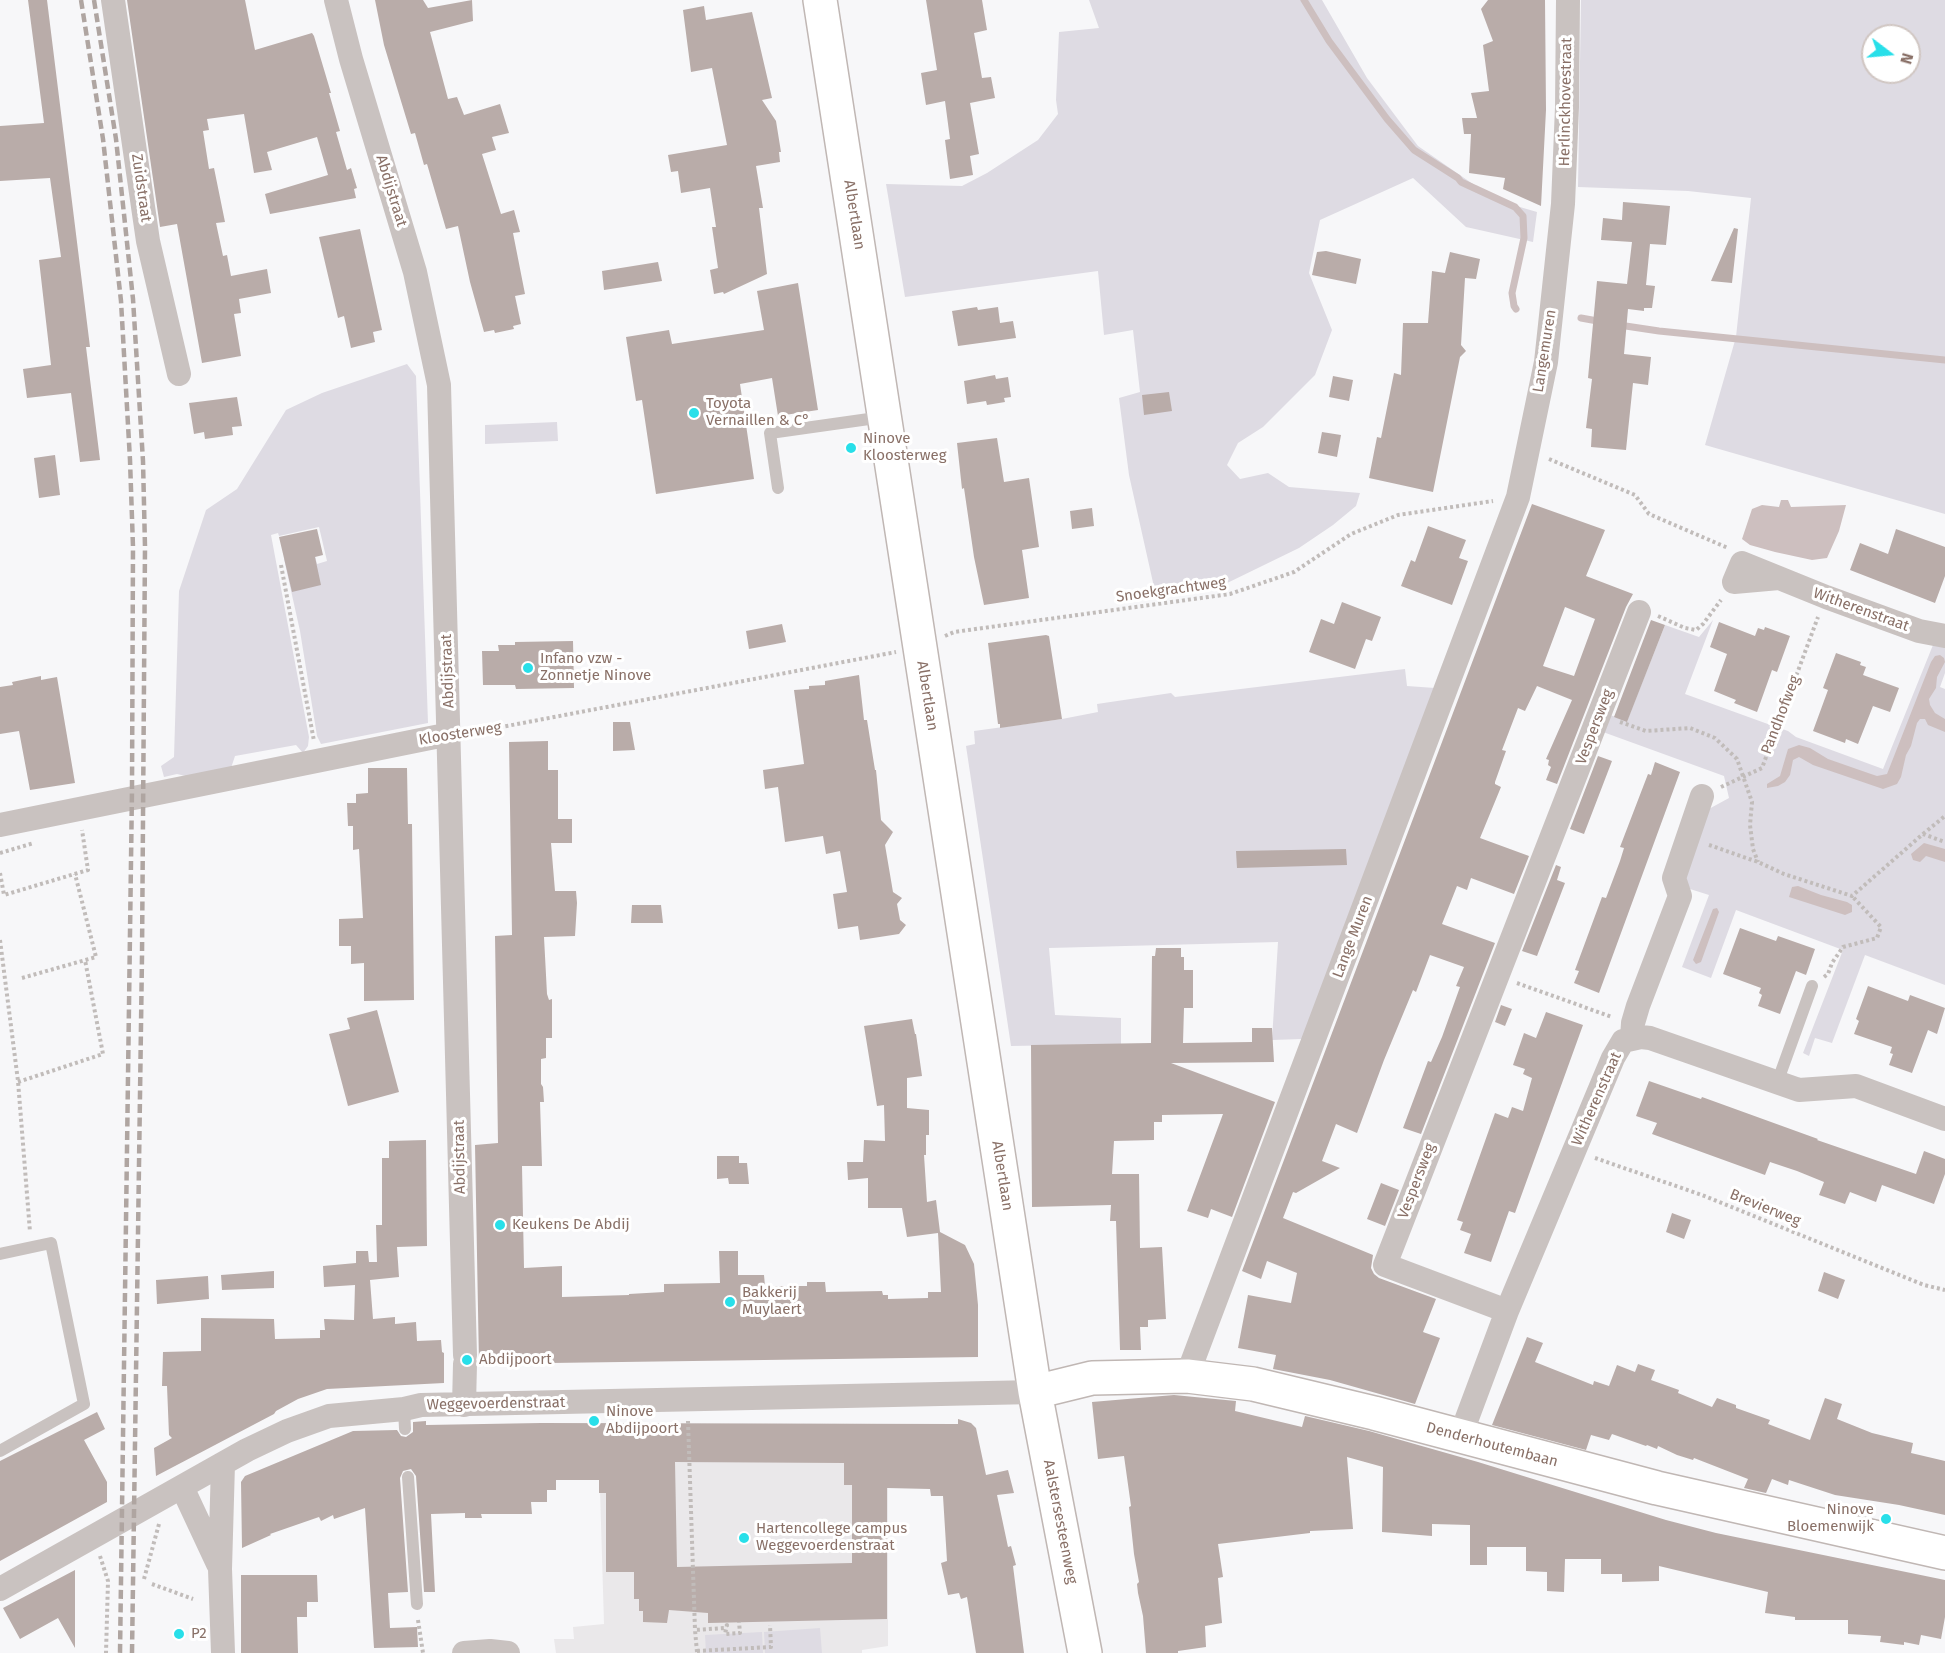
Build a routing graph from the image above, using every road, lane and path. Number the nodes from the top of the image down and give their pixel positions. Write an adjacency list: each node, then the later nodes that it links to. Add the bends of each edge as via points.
1 (113, 0): 6 (street, Zuidstraat, via 148,241)
2 (336, 0): 18 (street, Abdijstraat, via 415,272 439,386)
3 (820, 0): 7 (main road, Albertlaan)
4 (1568, 0): 5 (street, Herlinckhovestraat)
5 (1563, 204): 8 (street, Langemuren, via 1546,362)
6 (179, 374)
7 (884, 417): 9 (lane, via 770,433); 16 (main road, Albertlaan)
8 (1526, 450): 10 (street, Langemuren); 12 (path, via 1635,495 1649,514 1730,549)
9 (778, 488)
10 (1518, 497): 16 (path, Snoekgrachtweg, via 1398,515 1351,534 1294,572 1230,594 954,632); 46 (street, Lange Muren)
11 (281, 565): 19 (path)
12 (1738, 573): 13 (street, Witherenstraat, via 1779,578); 14 (path, via 1696,630)
13 (1826, 597): 15 (street, Witherenstraat, via 1918,631); 20 (path, Pandhofweg, via 1762,768)
14 (1640, 612): 17 (street, Vespersweg)
15 (1945, 636)
16 (920, 646): 18 (path, Kloosterweg, via 495,729); 47 (main road, Albertlaan)
17 (1599, 715): 20 (path, via 1646,731 1690,728 1715,738 1737,759); 34 (street, Vespersweg)
18 (450, 734): 19 (street, Kloosterweg); 49 (street, Abdijstraat)
19 (318, 761): 23 (street, Kloosterweg)
20 (1743, 777): 21 (path, Pandhofweg); 28 (path, via 1752,802 1752,849)
21 (1702, 796): 26 (street)
22 (1945, 816): 25 (path)
23 (76, 820): 24 (street, Kloosterweg); 30 (path, via 88,870)
24 (0, 825)
25 (1923, 834): 27 (path); 31 (path)
26 (1687, 837): 28 (path); 37 (street, via 1674,878 1680,896)
27 (1945, 842)
28 (1758, 862): 31 (path)
29 (0, 873): 30 (path, via 4,895)
30 (75, 874): 33 (path, via 96,957)
31 (1852, 896): 36 (path, via 1881,927 1877,938 1844,947 1828,974)
32 (0, 940): 38 (path)
33 (85, 960): 35 (path); 38 (path, via 103,1054)
34 (1497, 976): 37 (path, via 1611,1017); 45 (street, Vespersweg, via 1385,1265)
35 (22, 978)
36 (1812, 986): 39 (lane)
37 (1632, 1030): 39 (street, Witherenstraat); 41 (street, Witherenstraat, via 1613,1058)
38 (18, 1082): 42 (path)
39 (1777, 1083): 40 (street, Witherenstraat, via 1799,1090 1856,1086)
40 (1945, 1119)
41 (1574, 1150): 44 (path, Brevierweg); 45 (street, Witherenstraat)
42 (32, 1248): 43 (lane); 51 (lane, via 51,1243 84,1404)
43 (0, 1254)
44 (1945, 1290)
45 (1508, 1311): 50 (street, Witherenstraat)
46 (1187, 1376): 47 (main road, Denderhoutembaan, via 1092,1378); 50 (main road, Denderhoutembaan, via 1264,1387)
47 (1035, 1392): 48 (street, Weggevoerdenstraat); 73 (main road, Aalstersesteenweg)
48 (688, 1400): 49 (street, Weggevoerdenstraat); 66 (path)
49 (464, 1405): 52 (street, Weggevoerdenstraat, via 421,1405 404,1419 329,1416 287,1431)
50 (1460, 1437): 57 (main road, Denderhoutembaan, via 1657,1488)
51 (1, 1447)
52 (224, 1464): 54 (street, Weggevoerdenstraat); 58 (street)
53 (408, 1477): 63 (lane)
54 (182, 1487): 55 (street, Weggevoerdenstraat); 58 (street)
55 (149, 1505): 56 (street, Weggevoerdenstraat); 59 (path, via 159,1524)
56 (94, 1537): 61 (street, Weggevoerdenstraat); 68 (path, via 108,1581)
57 (1945, 1553)
58 (220, 1569): 69 (street)
59 (144, 1579)
60 (152, 1584): 62 (path)
61 (0, 1589)
62 (193, 1599)
63 (417, 1604): 70 (path)
64 (738, 1622): 66 (path, via 740,1633 725,1634 727,1625)
65 (770, 1624): 67 (path, via 771,1647)
66 (695, 1630): 67 (path)
67 (697, 1652)
68 (106, 1653)
69 (223, 1653)
70 (423, 1653)
71 (464, 1653): 72 (street)
72 (508, 1653)
73 (1085, 1653)

